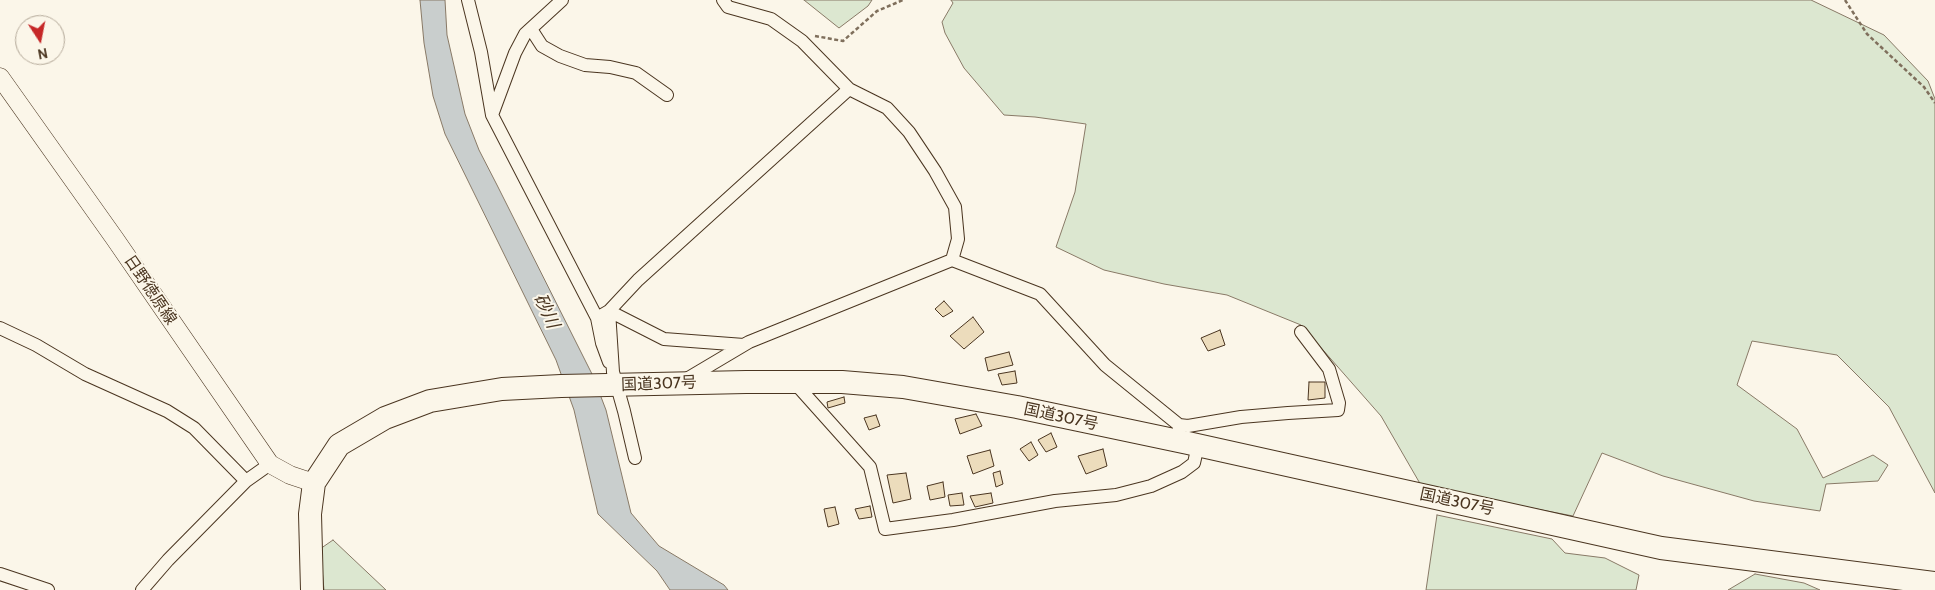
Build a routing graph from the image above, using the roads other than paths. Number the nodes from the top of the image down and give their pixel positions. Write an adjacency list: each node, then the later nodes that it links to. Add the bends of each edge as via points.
1 (468, 0): 8 (street)
2 (562, 0): 4 (street)
3 (723, 0): 6 (street, via 728,7 771,19 802,41)
4 (531, 29): 7 (street, via 542,46 560,56 585,65 636,73); 8 (street, via 515,53)
5 (0, 77): 20 (main road, 日野徳原線)
6 (849, 89): 9 (street, via 887,108 909,132 935,171 954,207 958,239); 10 (street, via 638,280)
7 (667, 95)
8 (492, 115): 11 (street)
9 (952, 260): 14 (street); 18 (street, via 1040,294 1105,365)
10 (609, 311): 11 (street); 14 (street, via 664,339); 15 (street)
11 (597, 318): 15 (street)
12 (0, 328): 21 (street, via 85,374 159,407 194,428)
13 (1301, 332): 18 (street, via 1329,370 1339,403 1338,410 1188,426)
14 (744, 345): 17 (street)
15 (611, 381): 17 (highway, 国道307号); 19 (street, via 624,411); 22 (highway, 国道307号, via 502,389 430,400 394,415 339,445)
16 (794, 382): 17 (highway, 国道307号); 18 (highway, 国道307号, via 903,387); 18 (street, via 870,467 885,529 1055,501 1116,496 1151,486 1194,463)
17 (680, 384)
18 (1185, 437): 24 (highway, 国道307号, via 1661,548)
19 (635, 458)
20 (270, 464): 21 (street); 22 (main road, 日野徳原線, via 290,475)
21 (246, 481): 26 (street)
22 (314, 482): 27 (highway, 国道307号, via 310,514)
23 (0, 574): 25 (street)
24 (1935, 583)
25 (48, 590)
26 (142, 590)
27 (312, 590)

